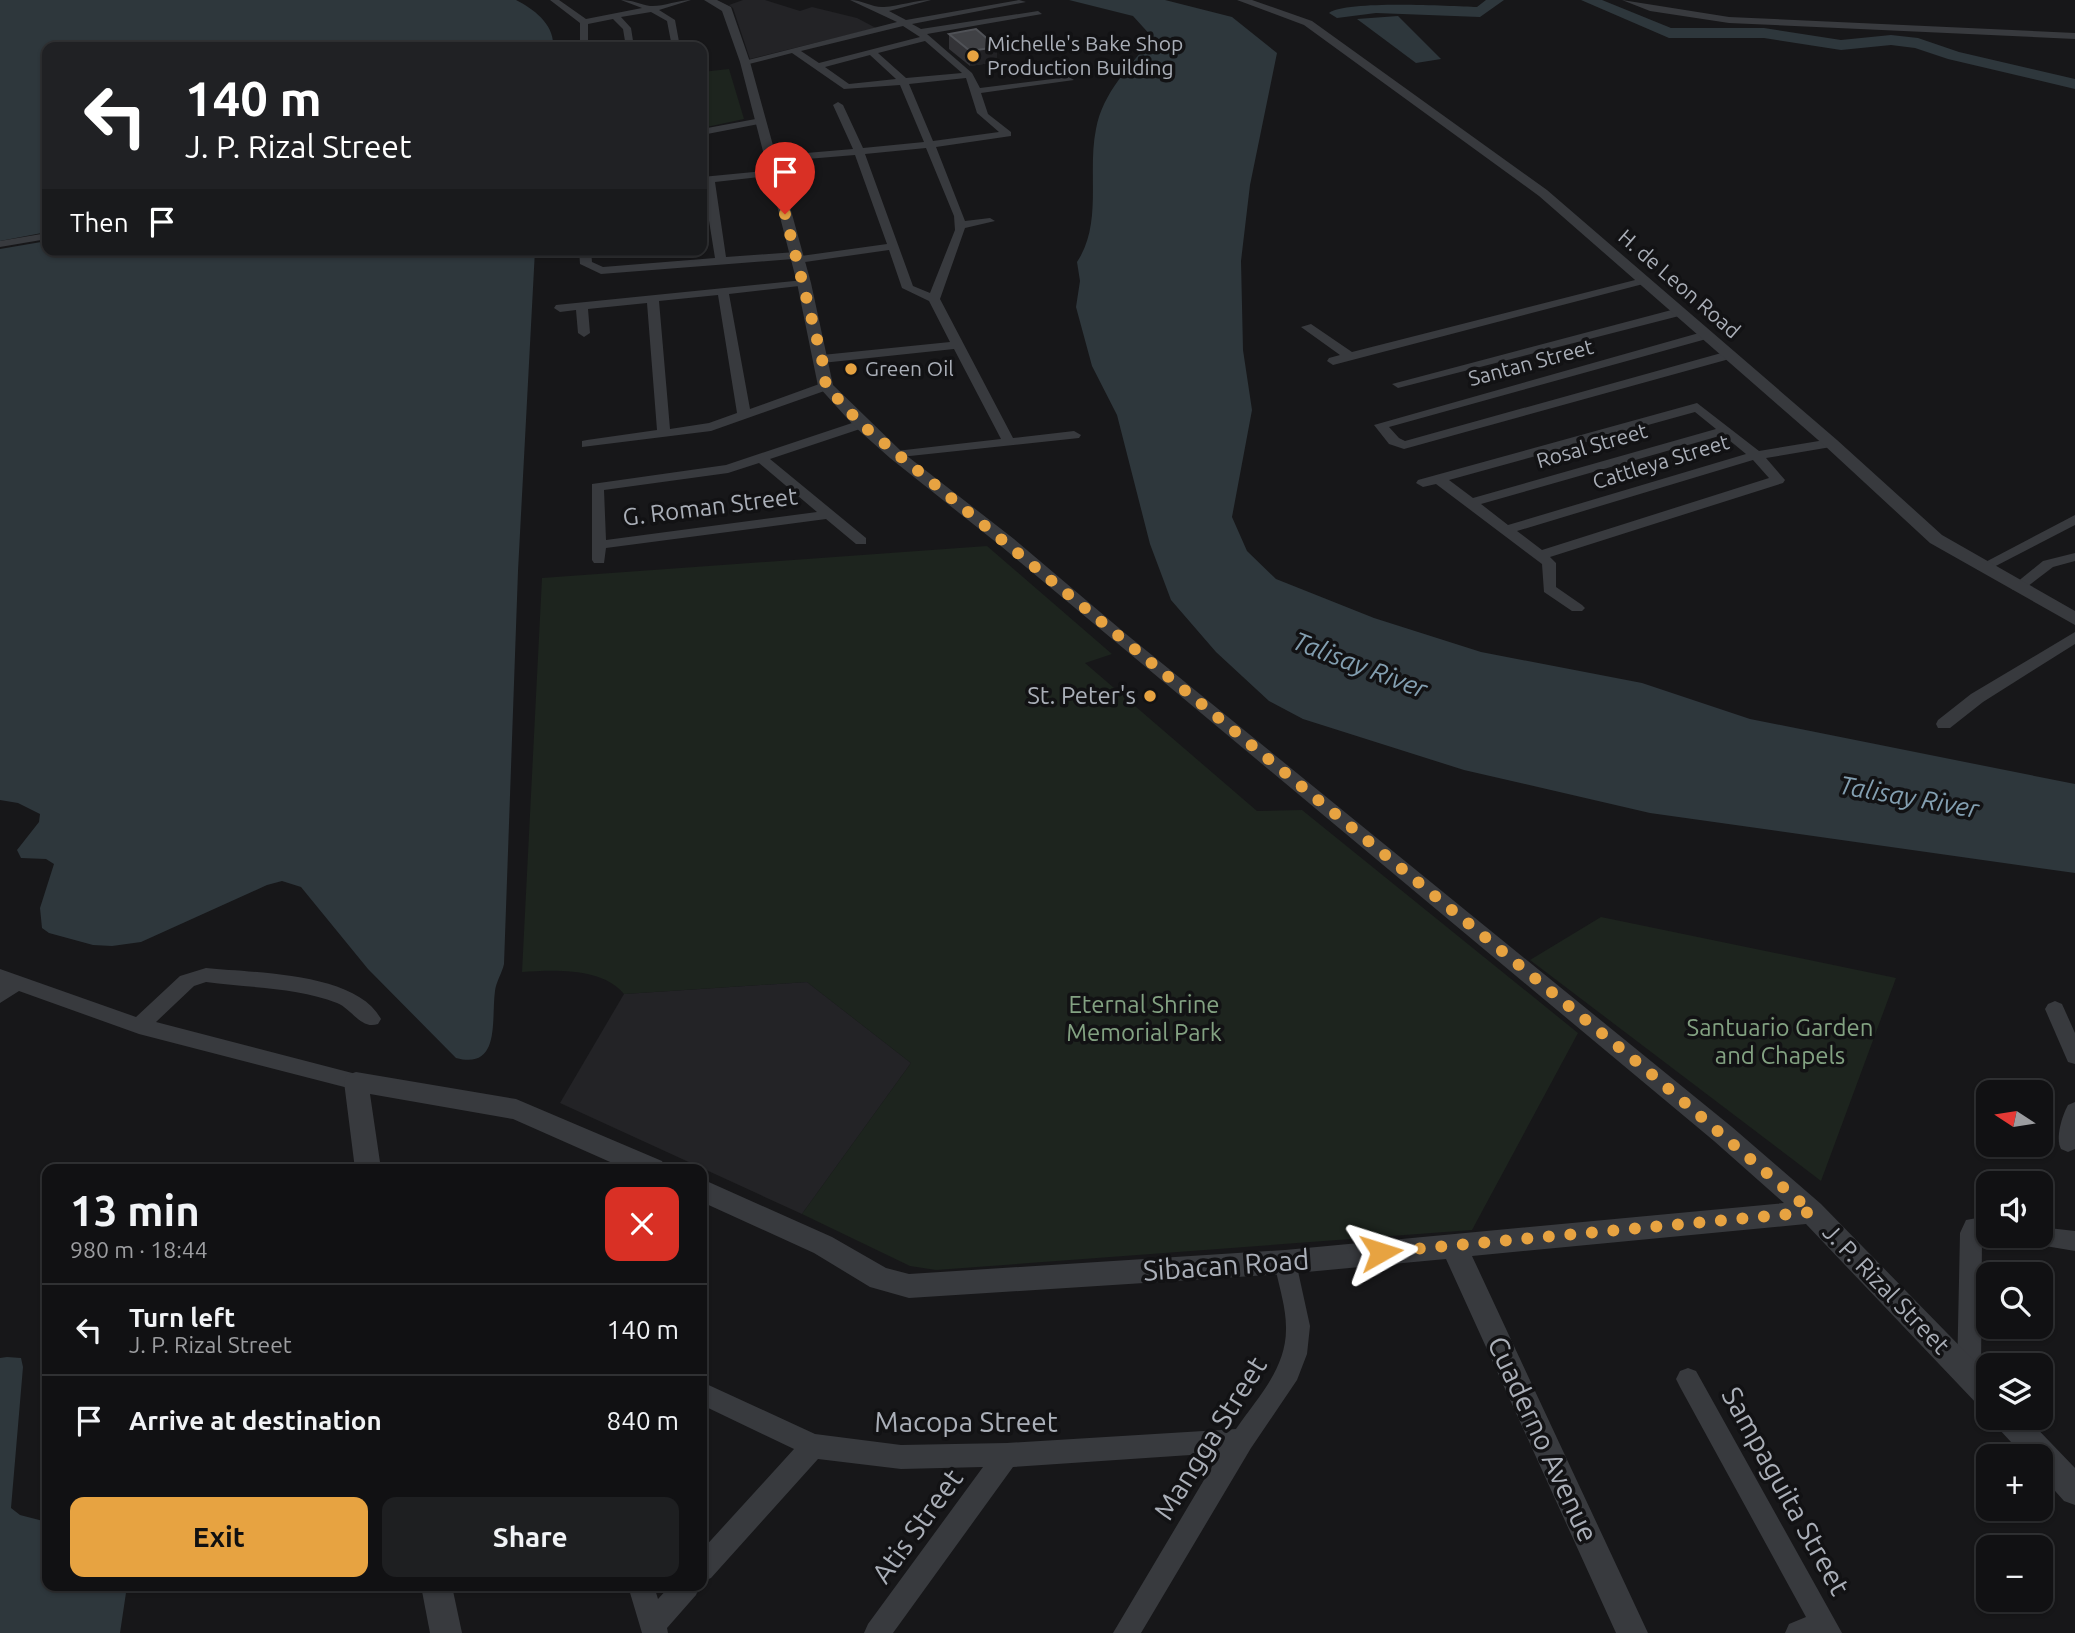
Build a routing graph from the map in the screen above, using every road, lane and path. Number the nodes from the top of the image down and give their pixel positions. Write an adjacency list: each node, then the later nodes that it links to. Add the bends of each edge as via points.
1 (554, 0): 15 (street)
2 (625, 0): 11 (street)
3 (687, 0): 11 (street)
4 (709, 0): 24 (street, via 727,9)
5 (854, 0): 12 (street)
6 (927, 0): 12 (street)
7 (1242, 0): 49 (street, H. de Leon Road, via 1308,23 1543,193)
8 (1626, 0): 18 (street, via 1729,20)
9 (1003, 2): 10 (street); 16 (street)
10 (1022, 2)
11 (652, 9): 14 (street); 21 (street, via 671,20)
12 (882, 10): 16 (street)
13 (1038, 14): 17 (street)
14 (617, 18): 15 (street); 20 (street, via 627,28)
15 (584, 22): 19 (street)
16 (904, 23): 17 (street); 22 (street, via 839,34)
17 (922, 35): 23 (street); 26 (street)
18 (2075, 36)
19 (584, 42)
20 (629, 42)
21 (675, 42)
22 (794, 50): 24 (street); 25 (street)
23 (872, 52): 25 (street); 28 (street)
24 (745, 62): 31 (street)
25 (818, 66): 28 (street, via 847,87)
26 (969, 75): 28 (street); 29 (street)
27 (1069, 80): 29 (street)
28 (904, 82): 33 (street)
29 (978, 91): 33 (street, via 983,114 1007,134)
30 (838, 104): 34 (street)
31 (761, 121): 32 (street); 35 (street)
32 (707, 131)
33 (929, 145): 34 (street); 40 (street)
34 (859, 151): 35 (street); 43 (street)
35 (771, 159): 36 (street)
36 (773, 173): 37 (street); 46 (street)
37 (707, 179)
38 (707, 189): 47 (street)
39 (990, 221): 40 (street)
40 (961, 225): 53 (street)
41 (42, 237): 42 (street)
42 (0, 244)
43 (893, 246): 46 (street); 53 (street, via 908,288)
44 (585, 256): 48 (street, via 590,269)
45 (656, 256): 48 (street)
46 (797, 258): 47 (street); 50 (street)
47 (722, 261): 48 (street)
48 (657, 267)
49 (1643, 281): 56 (street, H. de Leon Road); 62 (street)
50 (804, 283): 51 (street); 63 (street)
51 (723, 292): 52 (street); 67 (street)
52 (653, 298): 54 (street); 70 (street)
53 (934, 299): 60 (street)
54 (582, 306): 55 (street); 58 (street)
55 (560, 308)
56 (1679, 312): 59 (street, H. de Leon Road); 65 (street)
57 (1307, 327): 62 (street)
58 (584, 334)
59 (1706, 335): 61 (street, H. de Leon Road); 61 (street, Santan Street, via 1381,425 1404,445)
60 (956, 345): 63 (street); 72 (street)
61 (1729, 355): 73 (street, H. de Leon Road)
62 (1350, 357): 64 (street)
63 (822, 359): 66 (street)
64 (1333, 361)
65 (1398, 384)
66 (826, 386): 67 (street); 68 (street, J. P. Rizal Street)
67 (744, 414): 70 (street, via 711,427)
68 (861, 424): 75 (street, J. P. Rizal Street); 77 (street)
69 (1726, 430): 76 (street); 78 (street, via 1697,407); 80 (street, Rosal Street)
70 (664, 433): 74 (street)
71 (1074, 435): 72 (street)
72 (1009, 442): 75 (street)
73 (1831, 443): 76 (street, Cattleya Street); 90 (street, H. de Leon Road, via 1936,539)
74 (587, 444)
75 (896, 455): 107 (street, J. P. Rizal Street, via 1623,1051)
76 (1756, 455): 83 (street, Cattleya Street); 87 (street, via 1776,475 1777,482)
77 (763, 460): 81 (street); 86 (street, via 687,476 597,487)
78 (1439, 479): 79 (street); 80 (street)
79 (1423, 483)
80 (1471, 503): 83 (street)
81 (826, 515): 85 (street); 86 (street, G. Roman Street)
82 (2075, 519): 84 (street)
83 (1506, 530): 87 (street)
84 (2036, 538): 88 (street); 90 (street)
85 (861, 541)
86 (599, 545): 89 (street)
87 (1539, 556): 92 (street, via 1551,566 1549,589)
88 (2073, 557): 91 (street, via 2048,564)
89 (599, 560)
90 (1983, 567): 91 (street, H. de Leon Road)
91 (2018, 586): 93 (street, H. de Leon Road)
92 (1577, 608)
93 (2075, 619)
94 (2075, 637): 95 (street)
95 (1944, 724)
96 (5, 985): 99 (street)
97 (2054, 1009): 100 (street)
98 (371, 1019): 99 (street, via 354,1002 321,989 206,975 187,981)
99 (139, 1026): 101 (street)
100 (2075, 1056)
101 (356, 1082): 104 (street); 105 (street, via 516,1109)
102 (2075, 1111): 103 (street)
103 (2068, 1143)
104 (367, 1164)
105 (642, 1164)
106 (707, 1192): 112 (street, Sibacan Road, via 823,1245 880,1278 909,1286)
107 (1812, 1212): 111 (street, Sibacan Road); 113 (street, J. P. Rizal Street)
108 (1976, 1227): 113 (street, via 1972,1233)
109 (2053, 1238): 110 (street)
110 (2075, 1241)
111 (1453, 1245): 112 (street, Sibacan Road); 131 (street, Cuaderno Avenue)
112 (1285, 1262): 118 (street, Mangga Street, via 1298,1326 1295,1354 1285,1380)
113 (1969, 1375): 115 (street, J. P. Rizal Street)
114 (1688, 1379): 127 (street, Sampaguita Street)
115 (1976, 1382)
116 (707, 1395): 119 (street, Macopa Street)
117 (2019, 1430): 121 (street)
118 (1242, 1440): 120 (street, Macopa Street); 130 (street, Mangga Street)
119 (813, 1446): 120 (street, Macopa Street, via 901,1457); 122 (street)
120 (1007, 1455): 129 (street, Atis Street)
121 (2075, 1490)
122 (707, 1563)
123 (439, 1591): 128 (street)
124 (642, 1591): 126 (street)
125 (683, 1591): 126 (street)
126 (653, 1629)
127 (1827, 1629): 132 (street)
128 (446, 1633)
129 (877, 1633)
130 (1126, 1633)
131 (1632, 1633)
132 (1798, 1633)

